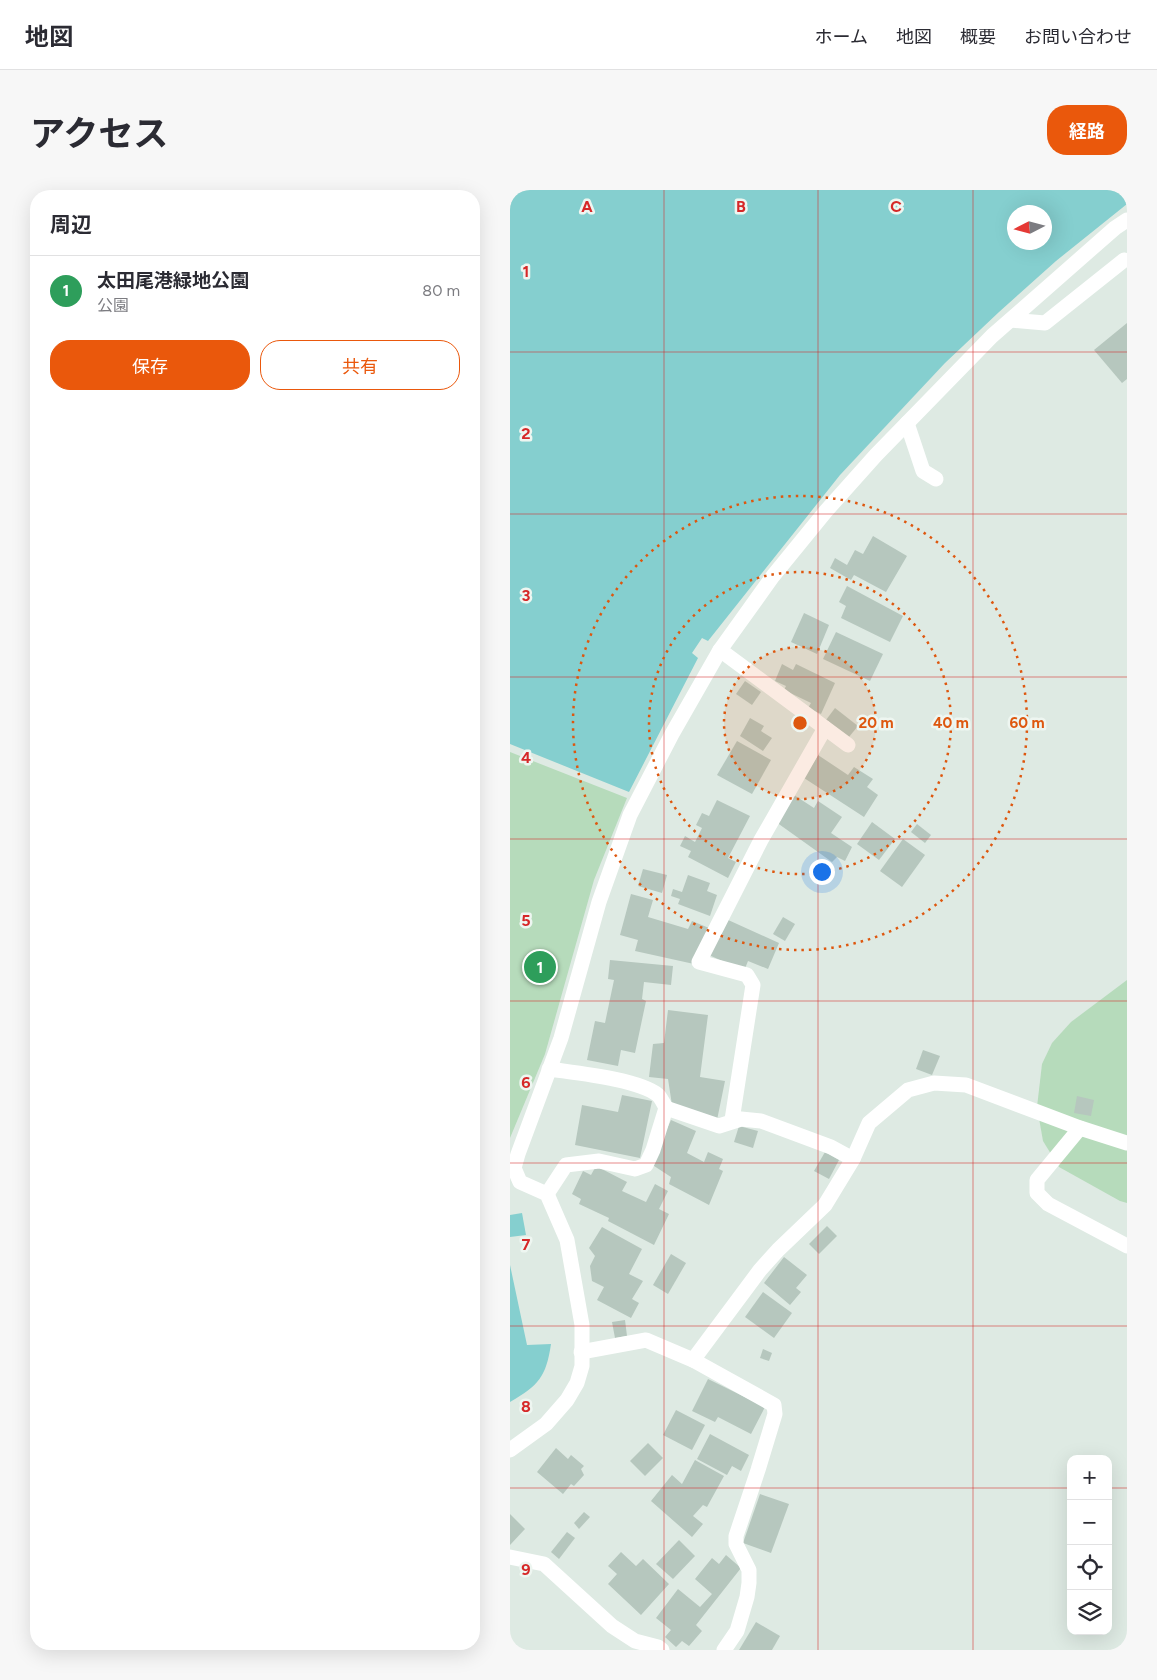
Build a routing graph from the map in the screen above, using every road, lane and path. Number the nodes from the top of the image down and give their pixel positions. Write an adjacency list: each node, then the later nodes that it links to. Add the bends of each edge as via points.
1 (1127, 220): 3 (street)
2 (1124, 260): 3 (street, via 1045,323)
3 (1011, 320): 4 (street)
4 (907, 423): 5 (street, via 923,471); 6 (street, via 826,511 773,576)
5 (936, 480)
6 (720, 650): 7 (street); 9 (street, via 630,816 598,902)
7 (825, 728): 8 (street); 11 (street, via 761,840 699,962 747,975 753,984)
8 (848, 746)
9 (550, 1069): 10 (street, via 642,1087 658,1096); 15 (street, via 514,1168 520,1182)
10 (666, 1108): 11 (street, via 718,1126); 15 (street, via 646,1165 635,1169 599,1161 566,1165)
11 (732, 1120): 14 (street, via 761,1120)
12 (1080, 1128): 13 (street); 14 (street, via 966,1085 934,1084 908,1090 869,1123); 16 (street, via 1037,1180 1037,1193 1048,1204)
13 (1127, 1143)
14 (853, 1159): 18 (street, via 825,1205 760,1270)
15 (547, 1194): 17 (street, via 567,1240 582,1324)
16 (1127, 1246)
17 (581, 1352): 18 (street, via 646,1340); 19 (street, via 582,1366 567,1400 546,1424)
18 (693, 1360): 22 (street, via 774,1405 772,1423 736,1536 736,1544 749,1570 747,1597 737,1631)
19 (510, 1450)
20 (510, 1557): 21 (street, via 544,1564 612,1626 635,1641)
21 (662, 1650)
22 (724, 1650)

